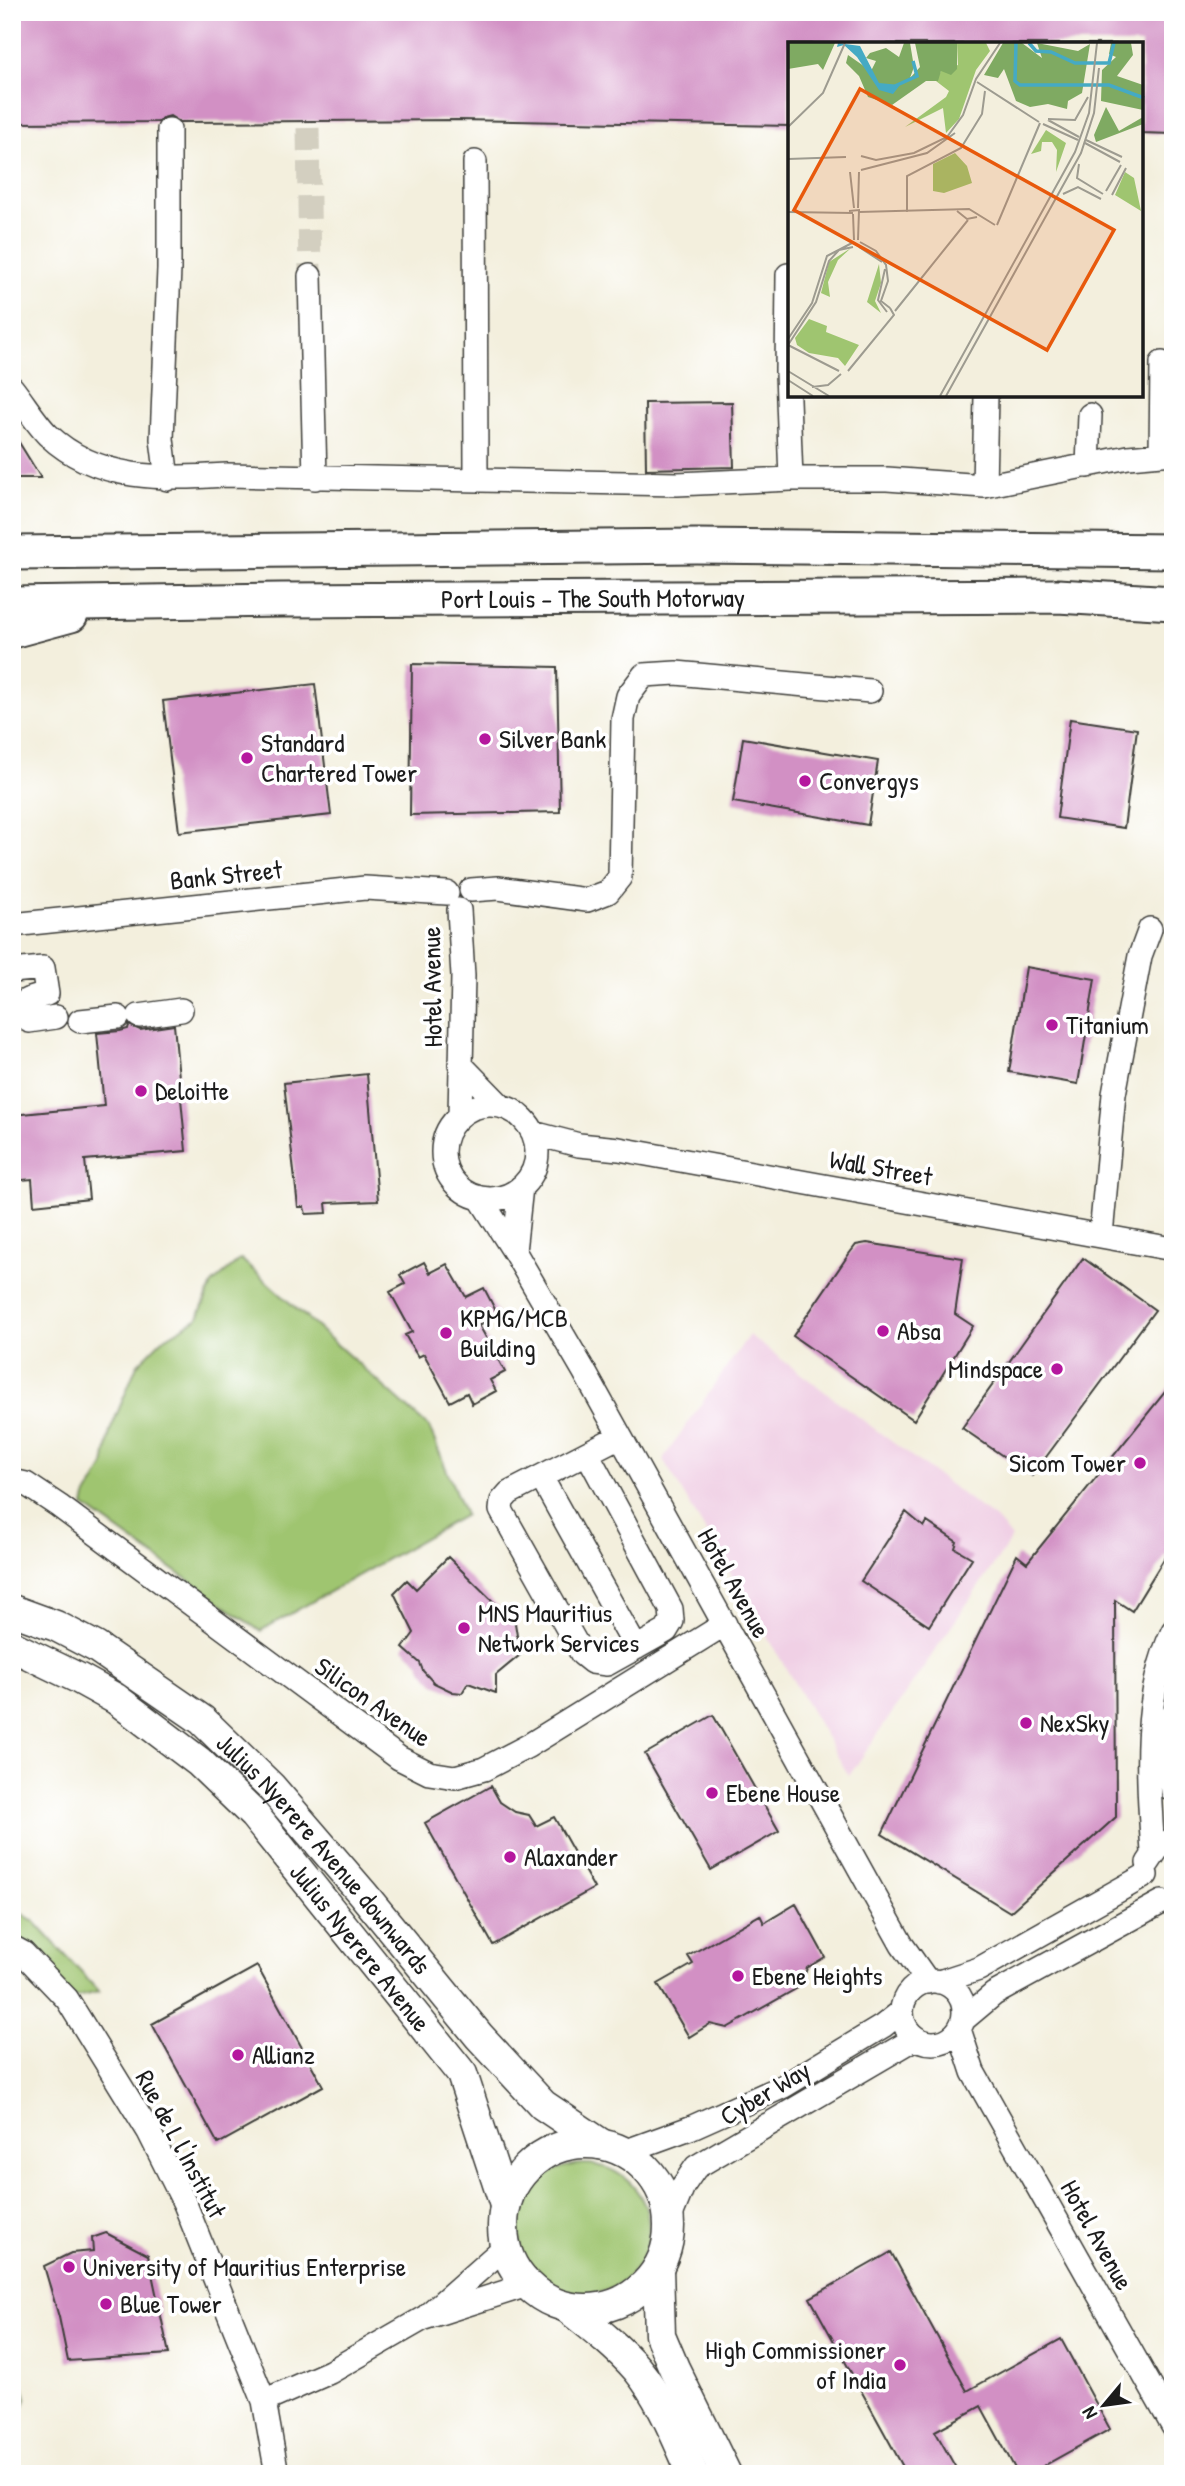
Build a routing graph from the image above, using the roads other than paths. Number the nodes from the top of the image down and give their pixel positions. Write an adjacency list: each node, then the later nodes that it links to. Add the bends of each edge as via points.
1 (169, 130): 12 (street, via 162,439)
2 (475, 162): 14 (street)
3 (788, 275): 13 (street)
4 (310, 276): 11 (street)
5 (1162, 363): 9 (street)
6 (12, 388): 12 (street, via 48,435 79,459 113,472)
7 (986, 397): 15 (street)
8 (1090, 415): 10 (street)
9 (1167, 453): 10 (street)
10 (1088, 466): 15 (street)
11 (315, 478): 12 (street, via 227,475); 14 (street)
12 (167, 479)
13 (791, 479): 14 (street, via 677,484); 15 (street)
14 (476, 480)
15 (984, 486)
16 (12, 537): 17 (highway)
17 (187, 551): 18 (highway, Port Louis – The South Motorway, via 696,546); 19 (highway, Port Louis – The South Motorway)
18 (1173, 551)
19 (12, 553)
20 (117, 603): 21 (highway, Port Louis – The South Motorway, via 1058,596); 22 (highway, Port Louis – The South Motorway); 23 (highway)
21 (1173, 603)
22 (12, 604)
23 (12, 631)
24 (870, 691): 25 (street, Bank Street, via 676,673 644,675 628,696 623,719 620,877 608,892 587,900 498,888)
25 (459, 898): 26 (street, Bank Street, via 365,888); 32 (street, Hotel Avenue, via 463,976)
26 (12, 925)
27 (1150, 929): 40 (street, via 1140,956 1114,1094)
28 (12, 971): 30 (street, via 43,968 47,994 27,1000 29,1021)
29 (181, 1010): 31 (street)
30 (56, 1017)
31 (80, 1021)
32 (460, 1064): 33 (street, Hotel Avenue); 34 (street, Hotel Avenue)
33 (501, 1106): 34 (street, via 480,1106); 35 (street, via 514,1111)
34 (460, 1115): 39 (street, via 445,1140 445,1162 454,1182)
35 (533, 1133): 36 (street, Wall Street); 37 (street)
36 (579, 1145): 37 (street, Wall Street); 40 (street, Wall Street)
37 (536, 1161): 38 (street)
38 (522, 1187): 39 (street, via 494,1199); 42 (street)
39 (480, 1198): 42 (street, Hotel Avenue)
40 (1101, 1236): 41 (street, Wall Street)
41 (1173, 1249)
42 (514, 1251): 43 (street, Hotel Avenue)
43 (620, 1436): 44 (street); 48 (street, Hotel Avenue)
44 (587, 1453): 45 (street); 51 (street, via 671,1609 666,1631)
45 (541, 1477): 51 (street); 51 (street, via 509,1493 501,1510 582,1654 592,1662 607,1664)
46 (12, 1480): 48 (street, Silicon Avenue, via 59,1506 399,1758 429,1773 456,1777 495,1763)
47 (12, 1610): 63 (main road, Julius Nyerere Avenue downwards, via 96,1647 202,1720 271,1787 479,2036 543,2105)
48 (725, 1624): 59 (street, Hotel Avenue, via 902,1945)
49 (1173, 1631): 55 (street, via 1152,1696)
50 (12, 1646): 64 (main road, Julius Nyerere Avenue, via 78,1678 142,1717 199,1762 254,1815 462,2074)
51 (636, 1648)
52 (1173, 1713): 53 (street)
53 (1173, 1791)
54 (1173, 1840): 55 (street)
55 (1153, 1852): 56 (street)
56 (1146, 1875): 57 (street, via 1154,1895); 59 (street, Cyber Way, via 979,1969)
57 (1167, 1904): 60 (street, via 995,1994)
58 (12, 1947): 71 (street, Rue de L l'Institut, via 67,1999 149,2132 186,2204)
59 (920, 1991): 60 (street, via 956,1992 961,2001); 61 (street, via 908,2031); 63 (street, Cyber Way, via 883,2026 784,2086 690,2128)
60 (961, 2025): 61 (street, via 952,2036); 62 (street, Hotel Avenue)
61 (925, 2041): 62 (street, Hotel Avenue); 65 (street, Cyber Way, via 696,2167)
62 (973, 2073): 72 (street, Hotel Avenue)
63 (612, 2148): 64 (main road, via 576,2143 552,2149 514,2182); 65 (main road, via 646,2169 662,2193)
64 (505, 2205): 66 (main road)
65 (669, 2220): 67 (main road, via 667,2245)
66 (505, 2247): 68 (main road); 70 (street)
67 (658, 2268): 69 (main road, via 642,2288 620,2303); 75 (main road, via 660,2335)
68 (527, 2285): 69 (main road, via 546,2300); 70 (street)
69 (568, 2308): 74 (main road, via 639,2371)
70 (424, 2318): 71 (street, via 330,2372)
71 (264, 2401): 73 (street, Rue de L l'Institut)
72 (1173, 2426)
73 (277, 2474)
74 (693, 2474)
75 (726, 2474)

